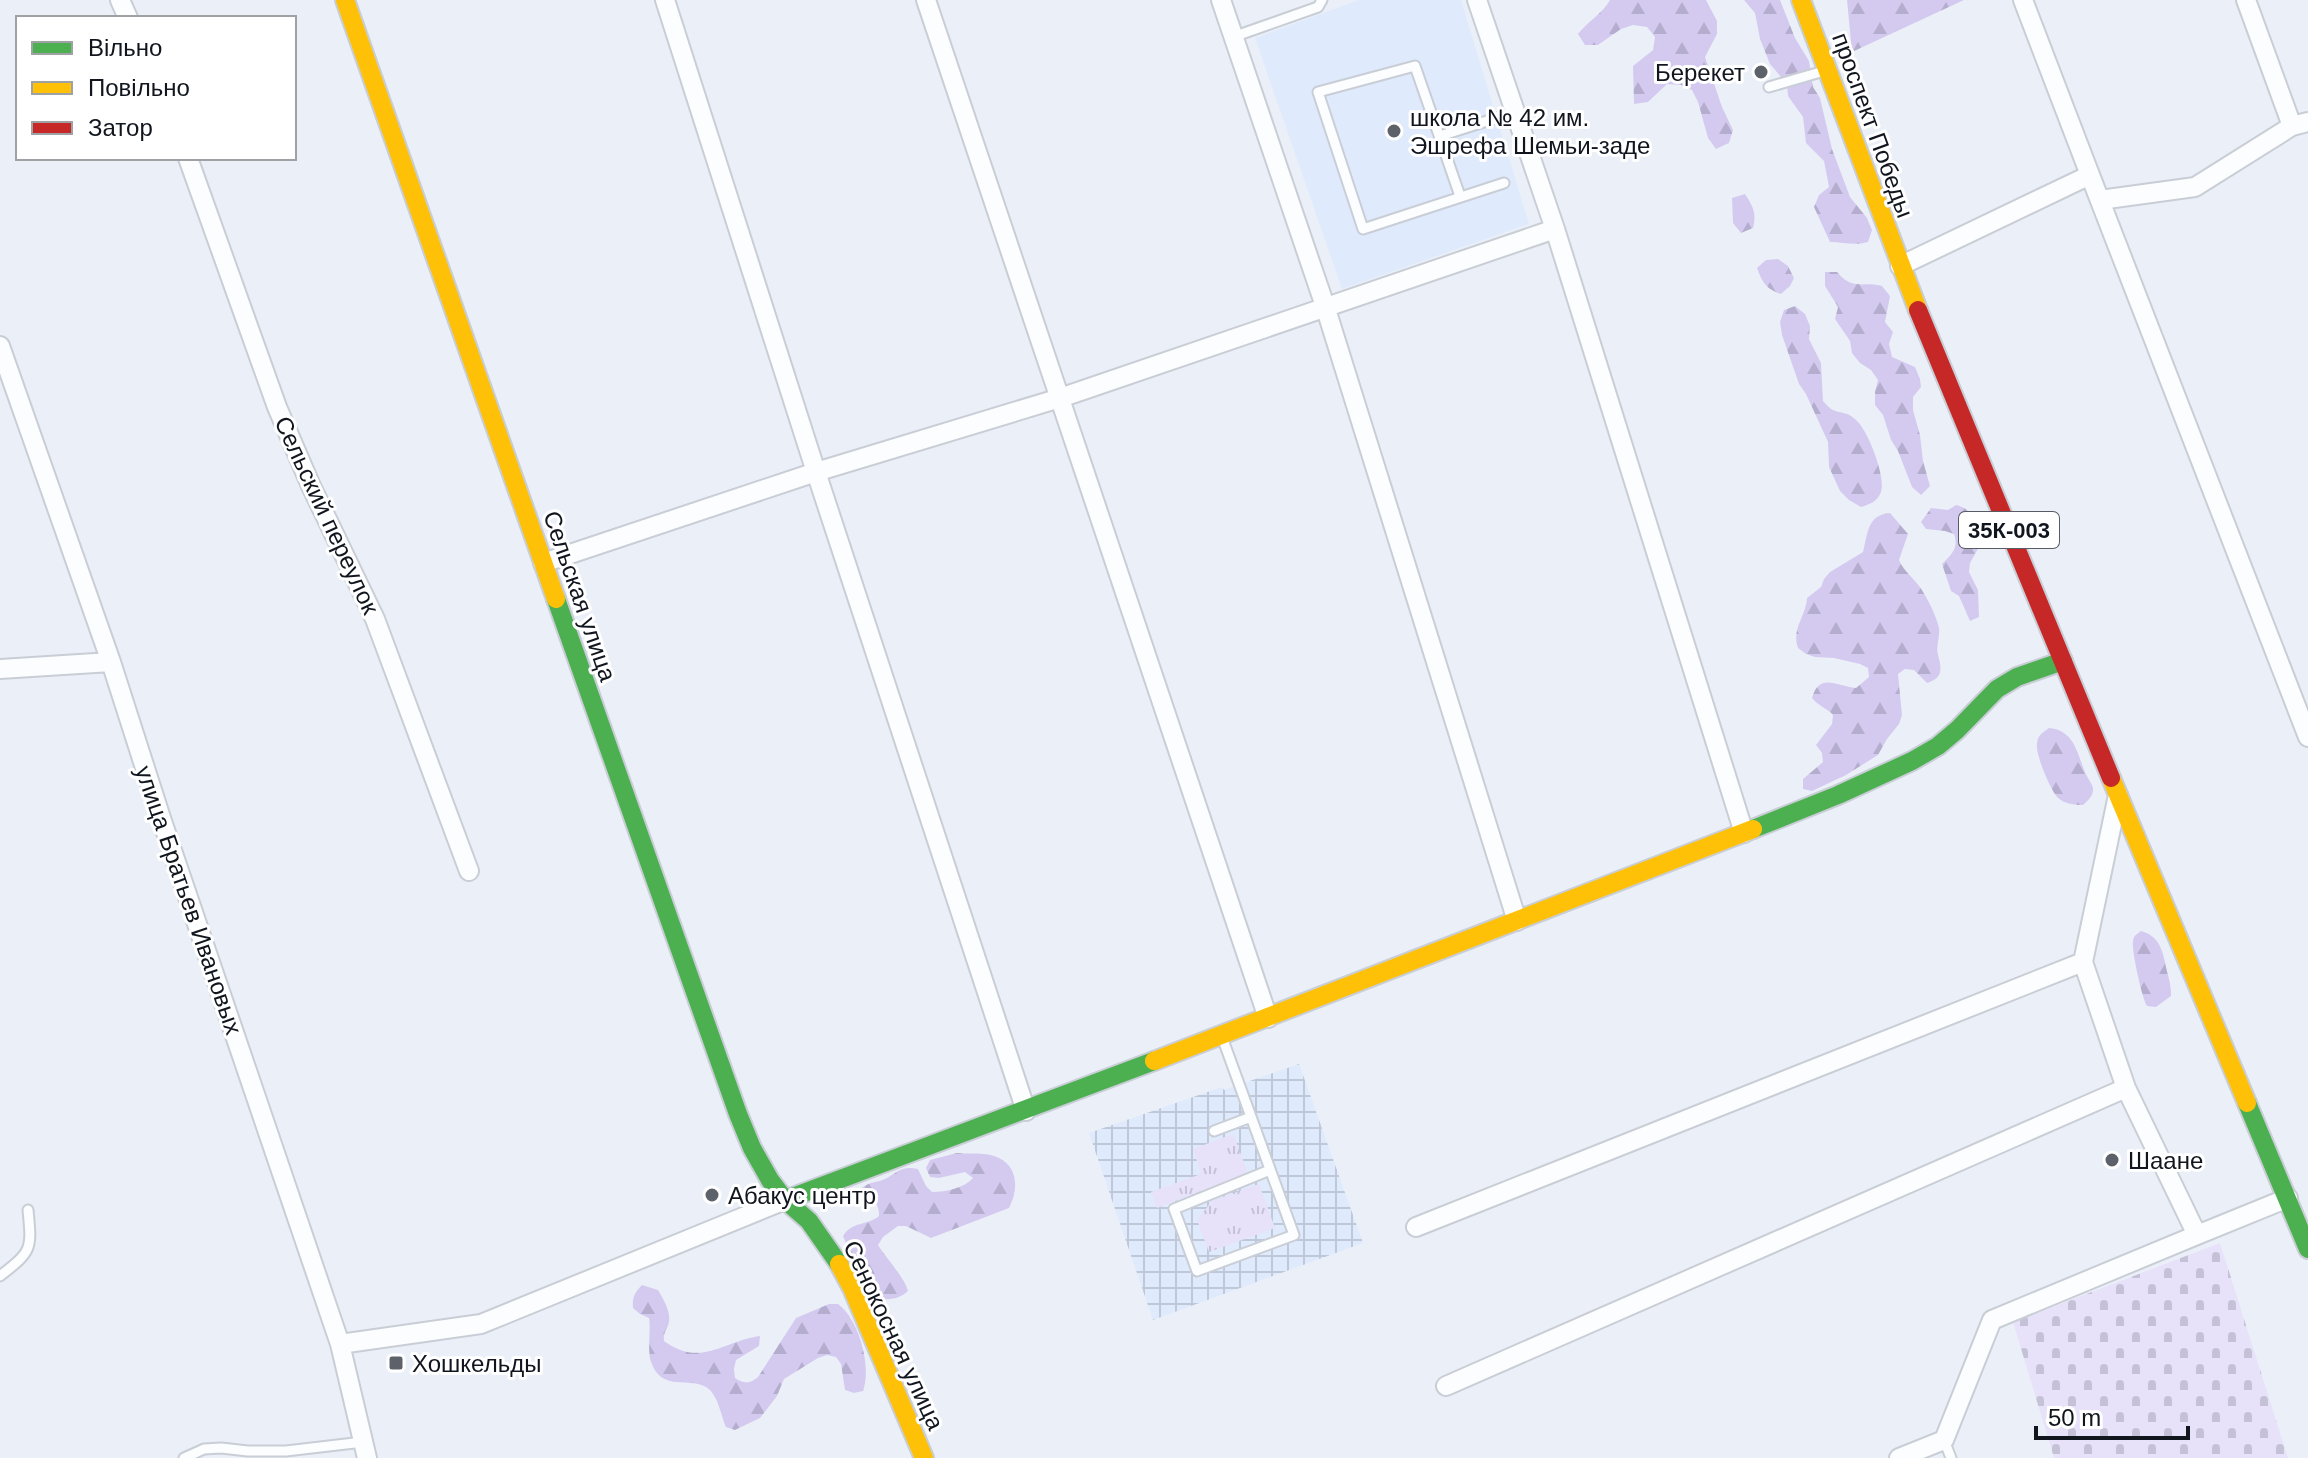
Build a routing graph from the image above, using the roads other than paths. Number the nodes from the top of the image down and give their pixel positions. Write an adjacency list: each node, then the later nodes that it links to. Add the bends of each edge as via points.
1 (345, 0): 27 (main road, Сельская улица)
2 (665, 0): 26 (street)
3 (926, 0): 25 (street)
4 (1221, 0): 10 (street)
5 (1322, 0): 10 (lane, via 1318,7)
6 (1477, 0): 13 (street)
7 (1801, 0): 11 (main road, проспект Победы / 35К-003)
8 (2023, 0): 17 (street)
9 (2246, 0): 14 (street)
10 (1233, 37): 23 (street)
11 (1828, 70): 12 (lane); 22 (main road, проспект Победы / 35К-003)
12 (1769, 87)
13 (1515, 112): 15 (lane); 21 (street)
14 (2300, 124): 20 (street, via 2195,187)
15 (1440, 136): 19 (lane); 19 (lane, via 1415,66 1318,92 1363,229)
16 (189, 160): 34 (street, Сельский переулок, via 277,407 375,619)
17 (2090, 175): 20 (street); 22 (street)
18 (1504, 183): 19 (lane)
19 (1460, 196)
20 (2100, 200): 31 (street)
21 (1555, 229): 23 (street); 33 (street)
22 (1900, 266): 28 (main road, 35К-003)
23 (1325, 306): 25 (street); 35 (street)
24 (0, 346): 29 (street, улица Братьев Ивановых)
25 (1060, 398): 26 (street); 37 (street)
26 (816, 472): 27 (street); 40 (street)
27 (543, 563): 45 (main road, Сельская улица, via 738,1114 752,1148)
28 (2063, 661): 32 (main road, 35К-003); 33 (main road, via 1997,689 1948,738 1912,761)
29 (111, 662): 30 (street); 51 (street, улица Братьев Ивановых)
30 (0, 669)
31 (2308, 737)
32 (2118, 795): 36 (street); 44 (main road, 35К-003)
33 (1744, 833): 35 (main road)
34 (469, 871)
35 (1517, 921): 37 (main road)
36 (2083, 962): 39 (street); 47 (street)
37 (1268, 1018): 38 (main road)
38 (1221, 1036): 40 (main road); 41 (lane)
39 (2126, 1088): 48 (street); 52 (street)
40 (1026, 1111): 45 (main road)
41 (1251, 1117): 42 (lane); 43 (lane)
42 (1214, 1131)
43 (1270, 1170): 43 (lane, via 1174,1209 1197,1271 1294,1235)
44 (2288, 1198): 48 (street); 49 (main road, 35К-003)
45 (785, 1200): 51 (street, via 481,1324); 56 (main road, Сенокосная улица, via 809,1221 852,1288)
46 (28, 1210): 50 (lane, via 29,1249)
47 (1416, 1227)
48 (2197, 1235): 53 (street, via 1992,1320)
49 (2308, 1249)
50 (0, 1276)
51 (340, 1344): 54 (street, улица Братьев Ивановых)
52 (1446, 1386)
53 (1944, 1440): 57 (street); 58 (lane)
54 (365, 1450): 55 (lane, via 221,1448)
55 (184, 1458)
56 (924, 1458)
57 (1899, 1458)
58 (1951, 1458)

